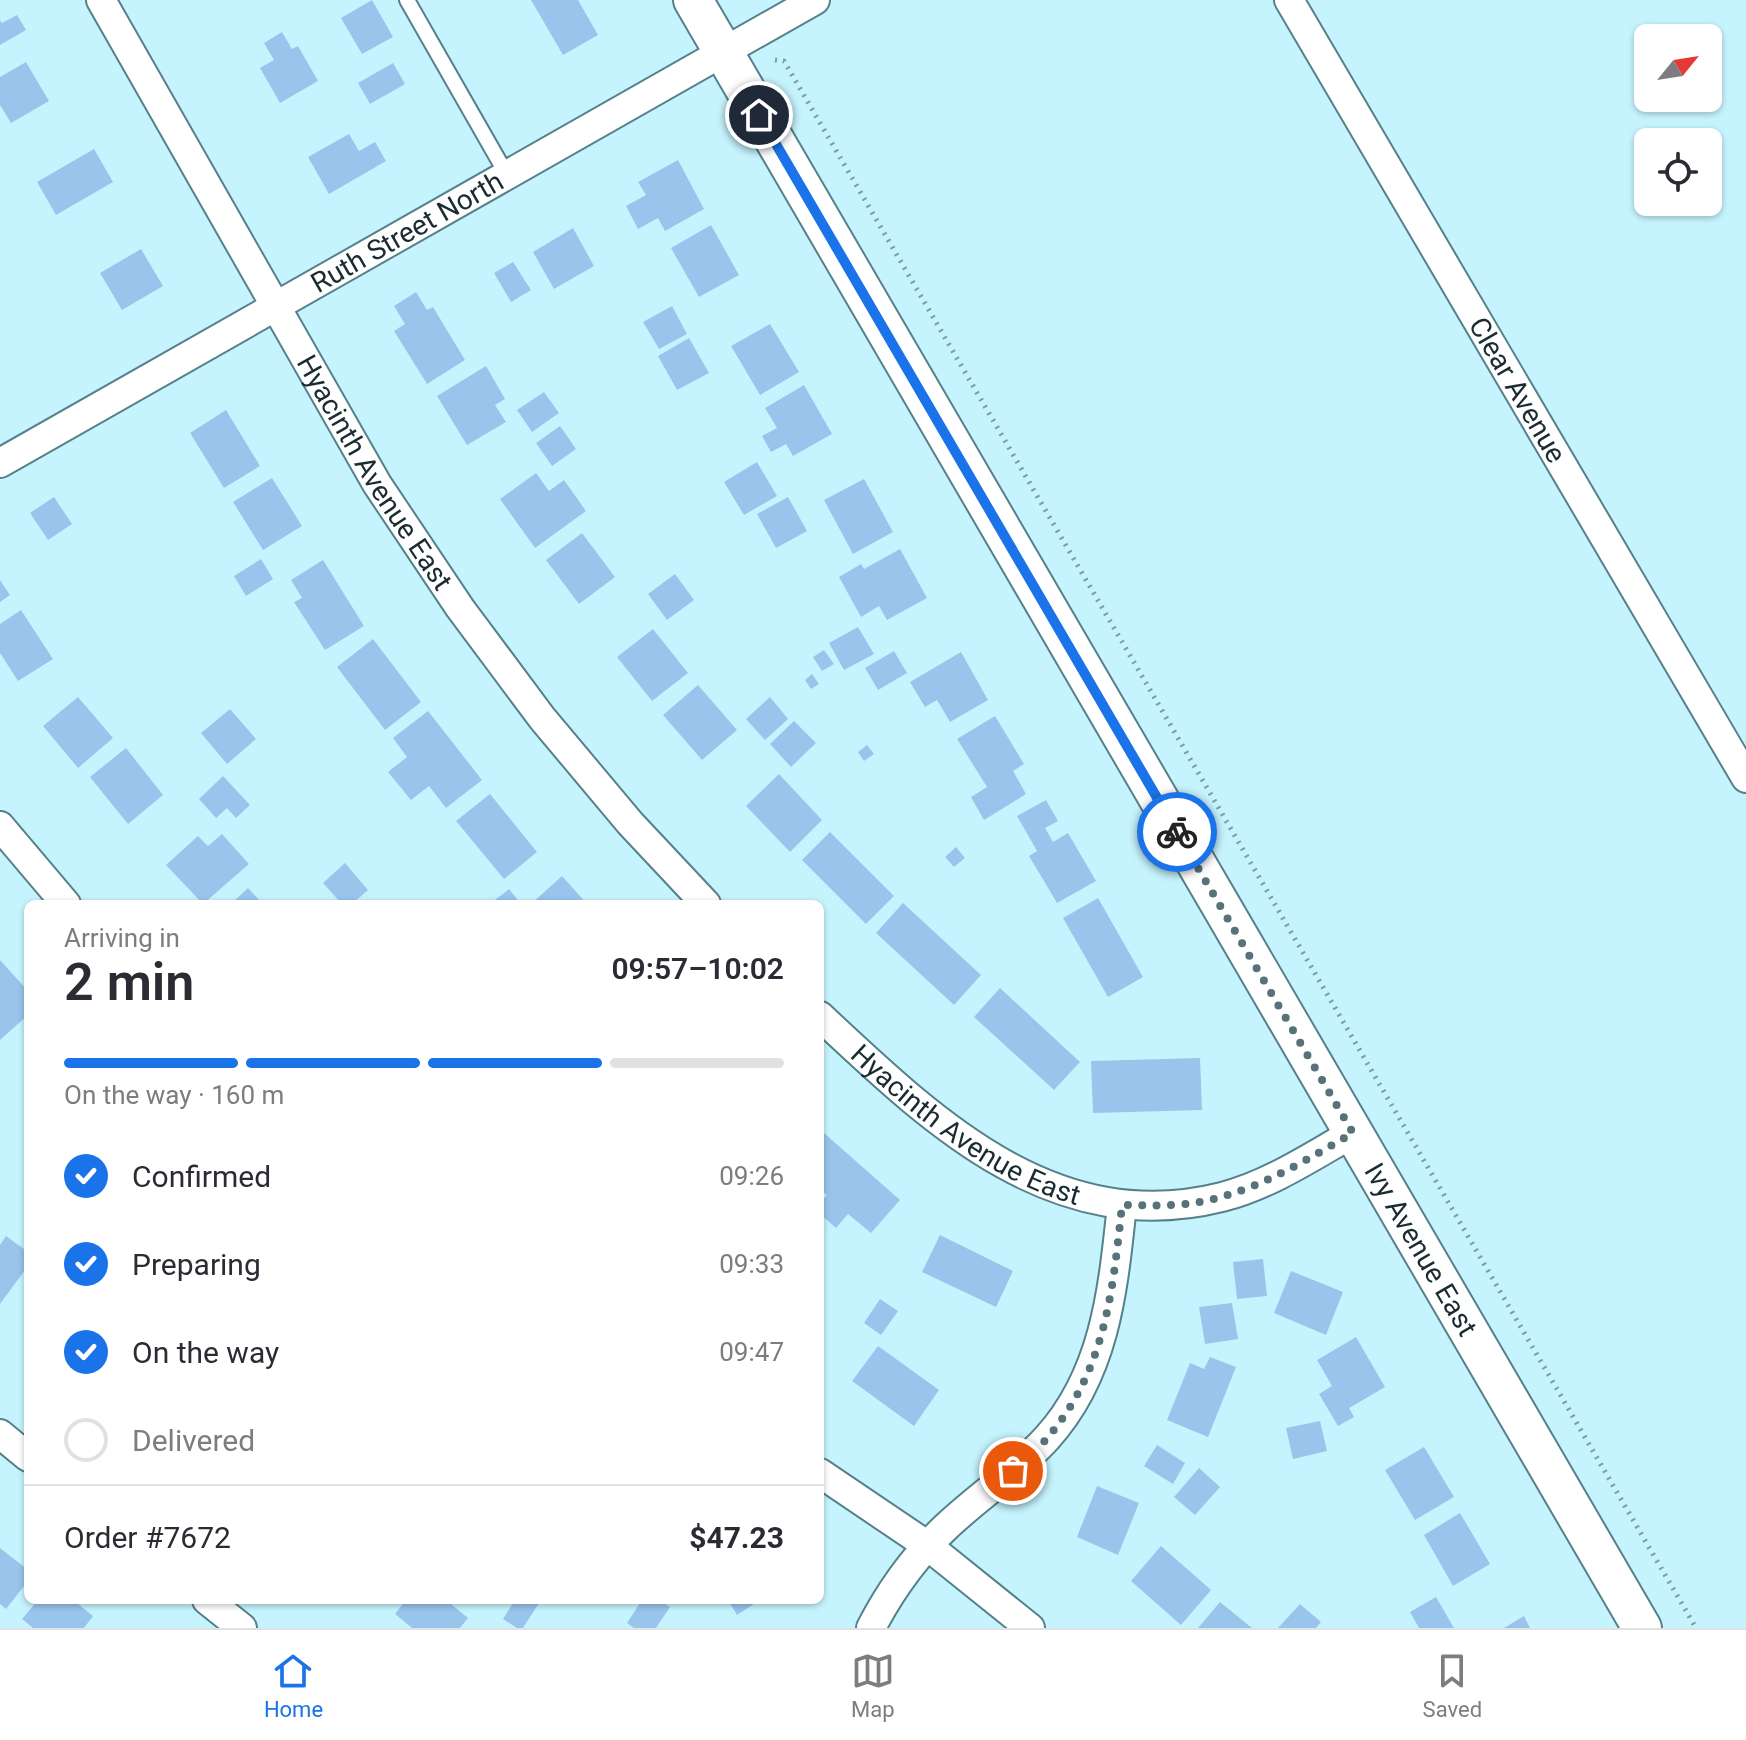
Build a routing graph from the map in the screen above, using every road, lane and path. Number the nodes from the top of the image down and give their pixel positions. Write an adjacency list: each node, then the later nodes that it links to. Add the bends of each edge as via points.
1 (101, 0): 9 (street, Hyacinth Avenue East)
2 (407, 0): 8 (lane)
3 (693, 0): 6 (street, Ivy Avenue East)
4 (815, 0): 6 (street, Ruth Street North)
5 (1289, 0): 11 (street, Clear Avenue)
6 (723, 52): 8 (street, Ruth Street North); 16 (street, Ivy Avenue East)
7 (775, 60): 27 (path, via 784,61)
8 (507, 175): 9 (street, Ruth Street North)
9 (276, 307): 10 (street, Ruth Street North); 14 (street, Hyacinth Avenue East, via 377,484 460,608 542,718)
10 (0, 463)
11 (1746, 778)
12 (0, 826): 13 (street)
13 (63, 900)
14 (702, 900)
15 (824, 1020): 17 (street, Hyacinth Avenue East, via 921,1106 1018,1174 1064,1193)
16 (1353, 1133): 17 (street, Hyacinth Avenue East, via 1287,1171 1223,1197 1174,1205); 26 (street, Ivy Avenue East)
17 (1122, 1205): 21 (street, via 1111,1302 1098,1350 1077,1396 1049,1436)
18 (0, 1434): 19 (street)
19 (24, 1454)
20 (824, 1476): 21 (street)
21 (928, 1546): 24 (street, via 885,1599); 25 (street)
22 (212, 1604): 23 (street)
23 (242, 1628)
24 (871, 1628)
25 (1030, 1628)
26 (1642, 1628)
27 (1696, 1628)

